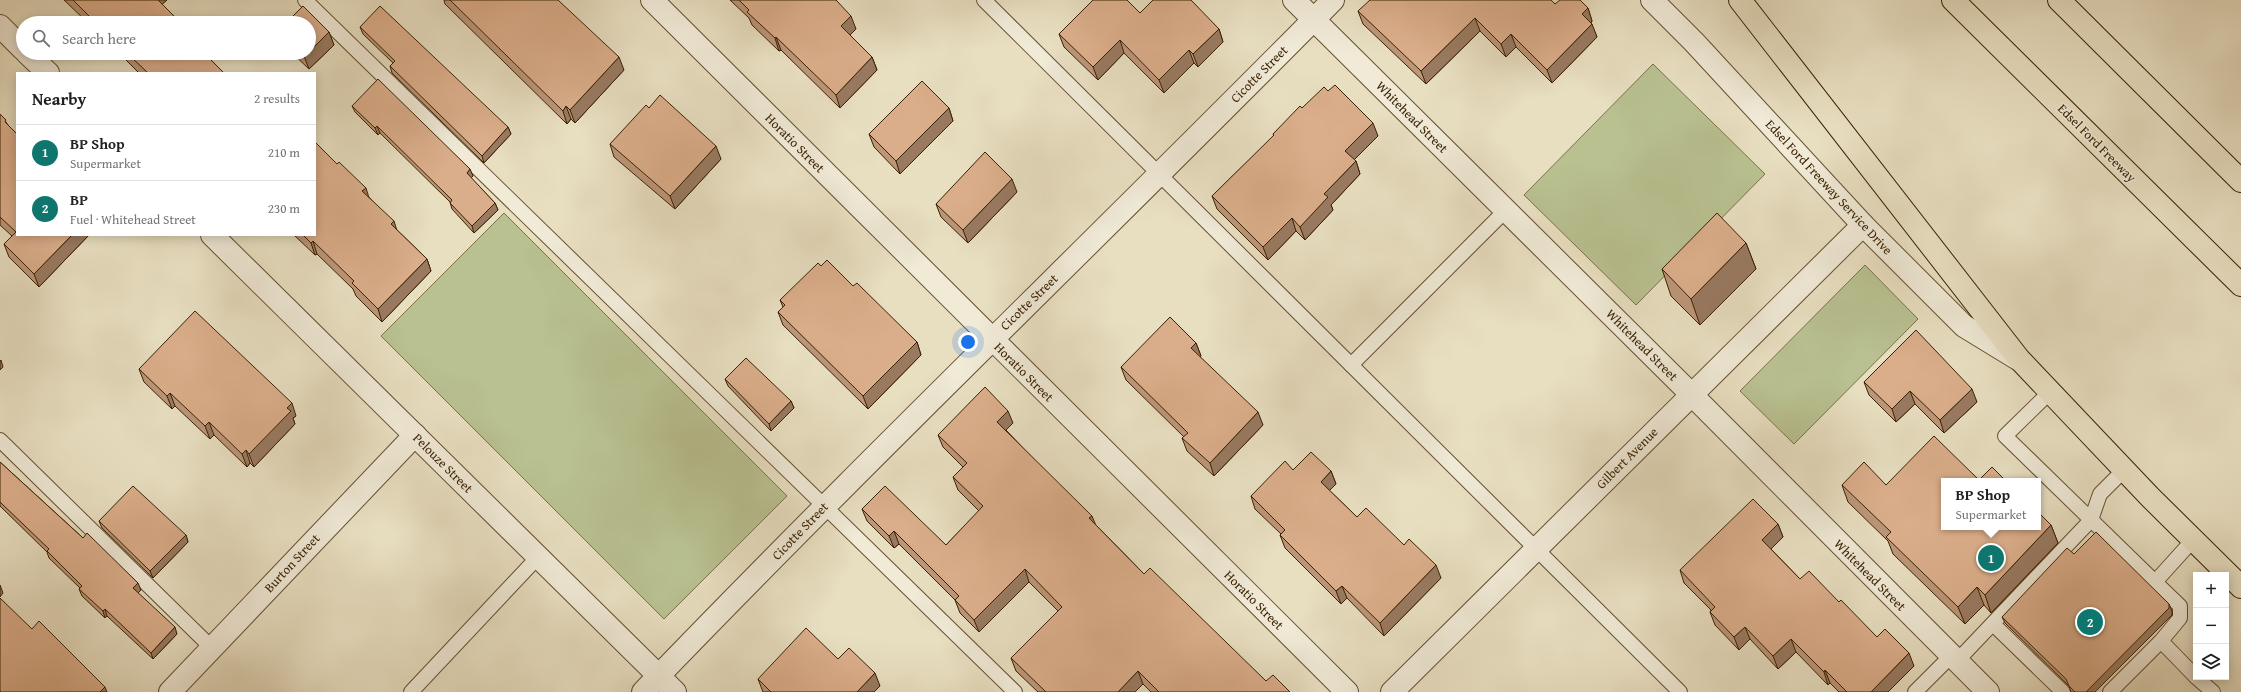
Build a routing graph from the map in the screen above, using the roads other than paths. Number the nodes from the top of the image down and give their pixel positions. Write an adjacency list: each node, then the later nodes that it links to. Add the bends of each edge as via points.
1 (305, 0): 29 (lane)
2 (984, 0): 15 (lane)
3 (1294, 0): 10 (street, Whitehead Street)
4 (1333, 0): 10 (street, Cicotte Street)
5 (1652, 0): 18 (street, Edsel Ford Freeway Service Drive)
6 (1740, 0): 22 (highway)
7 (1953, 0): 20 (highway, Edsel Ford Freeway)
8 (2059, 0): 16 (highway)
9 (655, 1): 21 (street, Horatio Street)
10 (1314, 20): 15 (street, Cicotte Street); 17 (street, Whitehead Street)
11 (0, 26): 12 (street)
12 (16, 42)
13 (35, 60): 14 (street)
14 (47, 72)
15 (1160, 175): 21 (street, Cicotte Street); 23 (lane)
16 (2241, 181)
17 (1506, 210): 23 (lane); 25 (street, Whitehead Street)
18 (1862, 224): 22 (street, Edsel Ford Freeway Service Drive, via 1964,326); 25 (street, Gilbert Avenue)
19 (213, 236): 26 (street, Pelouze Street)
20 (2241, 286)
21 (991, 339): 29 (street, Cicotte Street); 49 (street, Horatio Street)
22 (2019, 359): 24 (highway)
23 (1351, 365): 32 (lane)
24 (2050, 392): 28 (highway); 30 (lane, via 2005,436)
25 (1691, 394): 32 (street, Gilbert Avenue); 39 (street, Whitehead Street)
26 (415, 435): 33 (street, Pelouze Street); 38 (street, Burton Street)
27 (0, 440): 38 (lane)
28 (2124, 470): 30 (lane, via 2100,494); 31 (highway)
29 (825, 505): 41 (street, Cicotte Street); 48 (lane)
30 (2091, 520): 34 (lane); 36 (lane)
31 (2193, 540): 34 (lane); 35 (highway)
32 (1537, 549): 50 (street, Gilbert Avenue); 51 (lane)
33 (538, 558): 41 (street, Pelouze Street); 45 (lane)
34 (2155, 582): 37 (lane, via 2180,606 2180,618)
35 (2241, 587)
36 (1993, 624): 39 (lane); 54 (lane)
37 (2161, 641): 40 (lane); 43 (lane)
38 (212, 648): 44 (street, Burton Street)
39 (1954, 659): 52 (lane); 53 (street, Whitehead Street)
40 (2193, 674)
41 (658, 676): 46 (street, Cicotte Street); 47 (street, Pelouze Street)
42 (2199, 680): 55 (lane)
43 (2116, 690)
44 (170, 692)
45 (411, 692)
46 (643, 692)
47 (674, 692)
48 (1015, 692)
49 (1347, 692)
50 (1392, 692)
51 (1680, 692)
52 (1915, 692)
53 (1988, 692)
54 (2063, 692)
55 (2213, 692)

